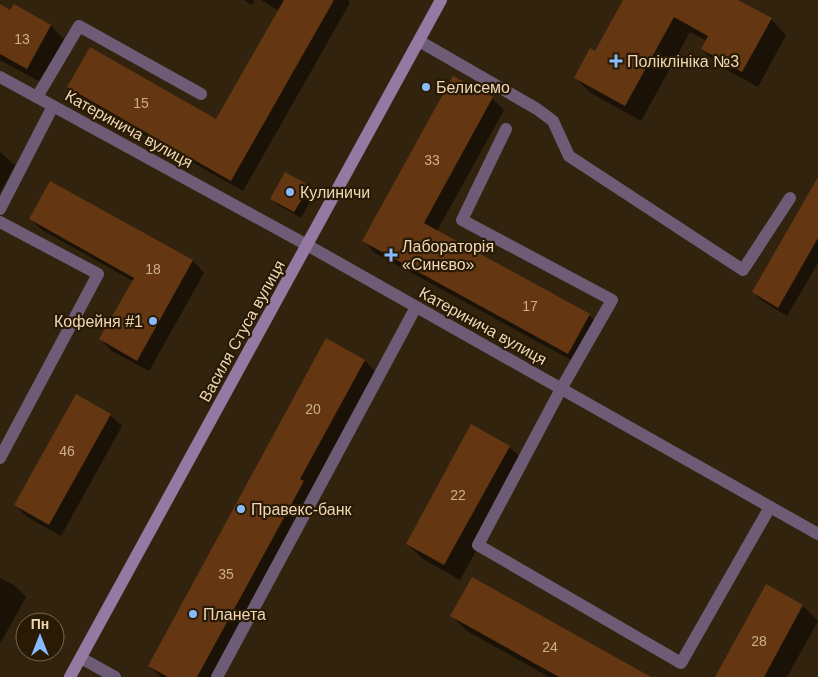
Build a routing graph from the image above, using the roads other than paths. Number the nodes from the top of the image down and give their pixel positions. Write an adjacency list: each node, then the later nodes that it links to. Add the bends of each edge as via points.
1 (441, 0): 2 (street, Василя Стуса вулиця)
2 (419, 40): 8 (street, via 537,109 553,121 569,156 743,270); 11 (street, Василя Стуса вулиця)
3 (0, 76): 5 (street, Катеринича вулиця)
4 (201, 94): 5 (street, via 79,26)
5 (37, 97): 6 (street, Катеринича вулиця)
6 (53, 106): 9 (street); 11 (street, Катеринича вулиця)
7 (506, 129): 13 (street, via 462,220 612,300)
8 (790, 198)
9 (0, 209)
10 (0, 222): 14 (street, via 98,274)
11 (307, 245): 12 (street, Катеринича вулиця); 17 (street, Василя Стуса вулиця)
12 (416, 307): 13 (street, Катеринича вулиця); 20 (street)
13 (561, 389): 15 (street, Катеринича вулиця); 15 (street, via 478,545 681,663)
14 (0, 458)
15 (770, 507): 16 (street, Катеринича вулиця)
16 (818, 534)
17 (81, 658): 18 (street, Василя Стуса вулиця); 19 (street)
18 (70, 677)
19 (114, 677)
20 (217, 677)

